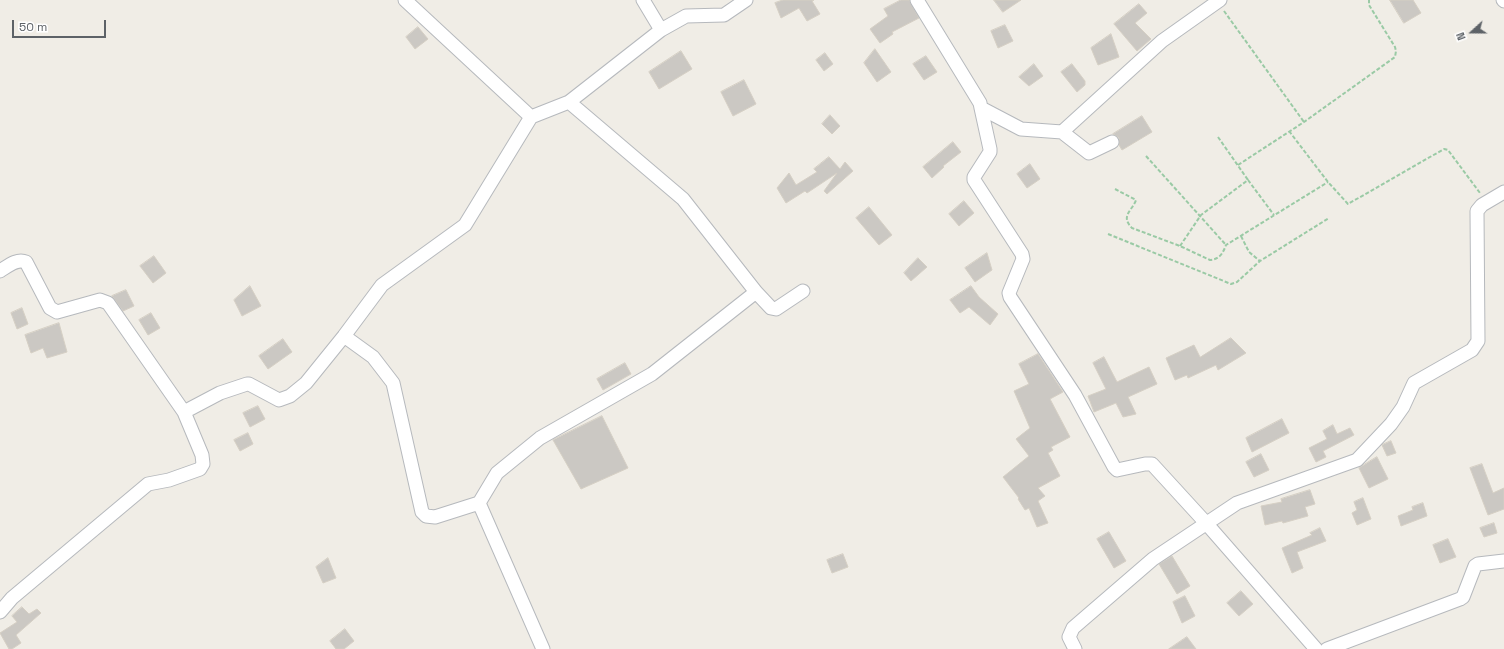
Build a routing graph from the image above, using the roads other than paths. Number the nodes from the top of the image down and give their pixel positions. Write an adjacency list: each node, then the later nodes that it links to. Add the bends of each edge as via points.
1 (406, 0): 9 (street)
2 (643, 0): 6 (street)
3 (746, 0): 6 (street, via 724,15 689,15)
4 (917, 0): 8 (street)
5 (1219, 1): 10 (street, via 1162,41)
6 (661, 30): 7 (street)
7 (569, 102): 9 (street); 15 (street, via 683,198)
8 (982, 108): 10 (street, via 1021,129); 19 (street, via 990,152 974,180 1022,254 1023,259 1009,293 1010,297 1075,395 1114,467 1117,470 1152,464)
9 (531, 117): 16 (street, via 466,225 382,285)
10 (1062, 132): 11 (street, via 1089,153)
11 (1112, 142)
12 (1504, 192): 19 (street, via 1478,207 1477,211 1478,341 1475,347 1414,383 1403,407 1391,424 1357,460 1241,501)
13 (0, 271): 17 (street, via 17,260 26,262 50,308 57,312 100,300 108,303)
14 (803, 290): 15 (street, via 776,309 771,308)
15 (756, 292): 18 (street, via 652,374 540,438 497,473)
16 (344, 336): 17 (street, via 306,383 290,396 279,400 247,384 220,393); 18 (street, via 373,357 393,383 422,512 435,518)
17 (184, 412): 21 (street, via 202,456 203,464 200,470 148,484 12,598)
18 (479, 503): 22 (street)
19 (1206, 523): 23 (street, via 1153,559 1074,628 1069,637); 24 (street)
20 (1504, 561): 25 (street, via 1475,566 1460,599)
21 (0, 612)
22 (543, 649)
23 (1075, 649)
24 (1316, 649)
25 (1327, 649)

